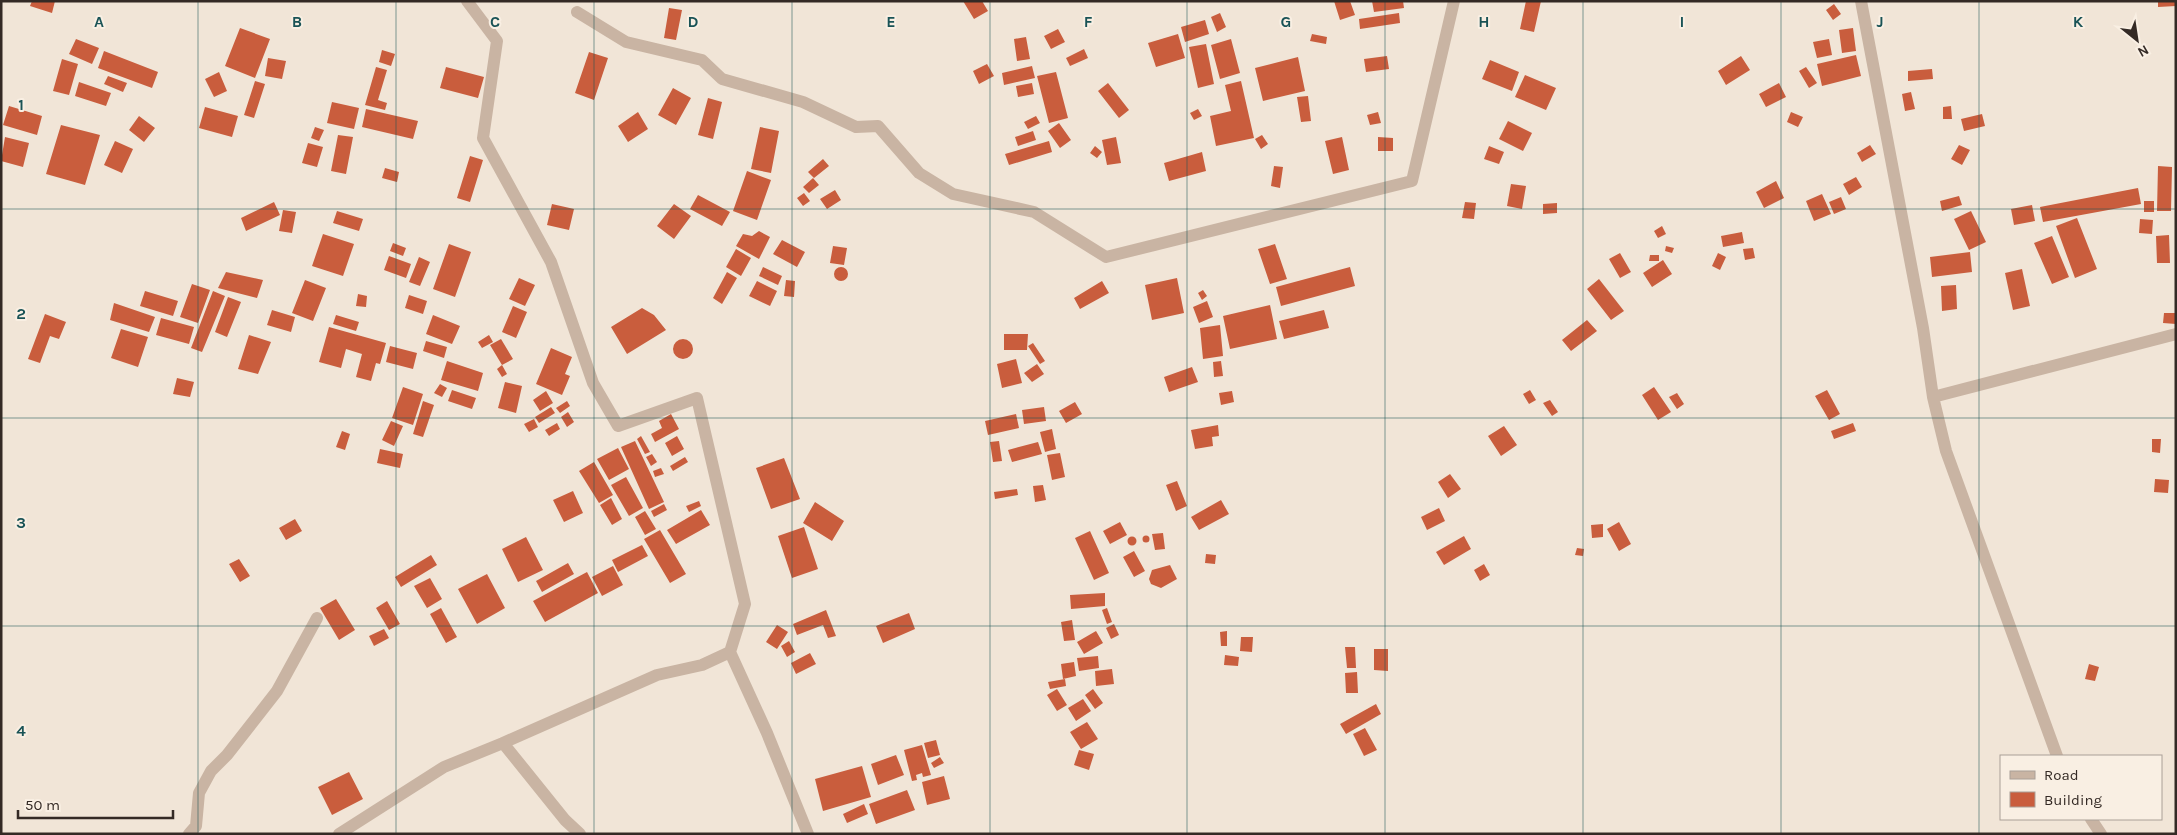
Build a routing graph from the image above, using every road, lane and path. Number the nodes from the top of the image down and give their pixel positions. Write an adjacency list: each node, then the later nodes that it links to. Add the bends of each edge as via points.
1 (468, 1): 8 (street, via 497,41 483,138 551,262 593,383 618,426 697,398 745,604)
2 (1454, 1): 4 (street, via 1412,181 1106,257 1034,212 953,194 919,173 878,126 856,127 803,102 722,79 702,60 626,42)
3 (1861, 1): 6 (street)
4 (577, 12)
5 (2176, 334): 6 (street)
6 (1933, 397): 10 (street, via 1946,451)
7 (317, 618): 12 (street, via 278,691 227,755 210,771 199,793 196,826)
8 (730, 652): 9 (street, via 702,664 657,675); 15 (street)
9 (503, 744): 13 (street, via 444,767); 14 (street)
10 (2058, 755)
11 (2092, 820): 16 (street)
12 (189, 834)
13 (339, 834)
14 (580, 834)
15 (808, 834)
16 (2100, 834)

